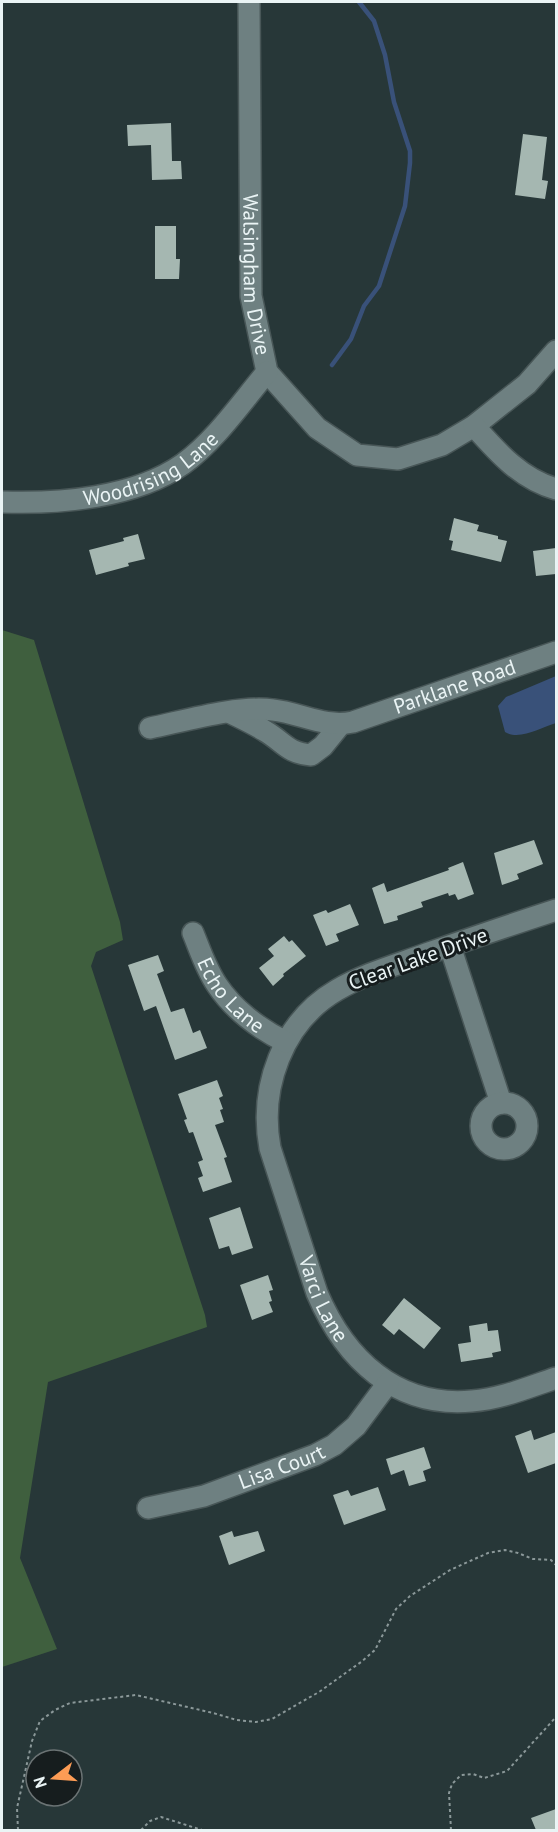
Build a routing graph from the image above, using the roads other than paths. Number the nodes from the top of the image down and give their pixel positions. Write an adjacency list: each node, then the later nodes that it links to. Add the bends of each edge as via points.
1 (249, 2): 3 (street, Walsingham Drive, via 251,296)
2 (556, 351): 4 (street, Walsingham Drive, via 527,384)
3 (267, 372): 4 (street, Walsingham Drive, via 317,428 357,455 398,459 442,445); 6 (street, Woodrising Lane, via 206,443 183,464 156,479 107,495 35,503)
4 (474, 426): 5 (street, via 525,476)
5 (556, 489)
6 (2, 502)
7 (556, 652): 9 (street, Parklane Road)
8 (231, 712): 9 (street, via 273,710 327,724); 9 (street, via 275,737 287,749 311,755); 10 (street)
9 (347, 724)
10 (150, 728)
11 (556, 910): 13 (street, Clear Lake Drive)
12 (193, 933): 14 (street, Echo Lane, via 208,970 225,995 256,1024)
13 (450, 946): 14 (street, Clear Lake Drive, via 346,984 314,1006); 15 (street)
14 (290, 1037): 17 (street, Varci Lane, via 276,1064 267,1098 270,1148 326,1315 352,1353)
15 (501, 1103)
16 (556, 1378): 17 (street, Varci Lane, via 472,1401 425,1398)
17 (388, 1383): 18 (street, Lisa Court, via 346,1436 315,1455 204,1496)
18 (148, 1508)

